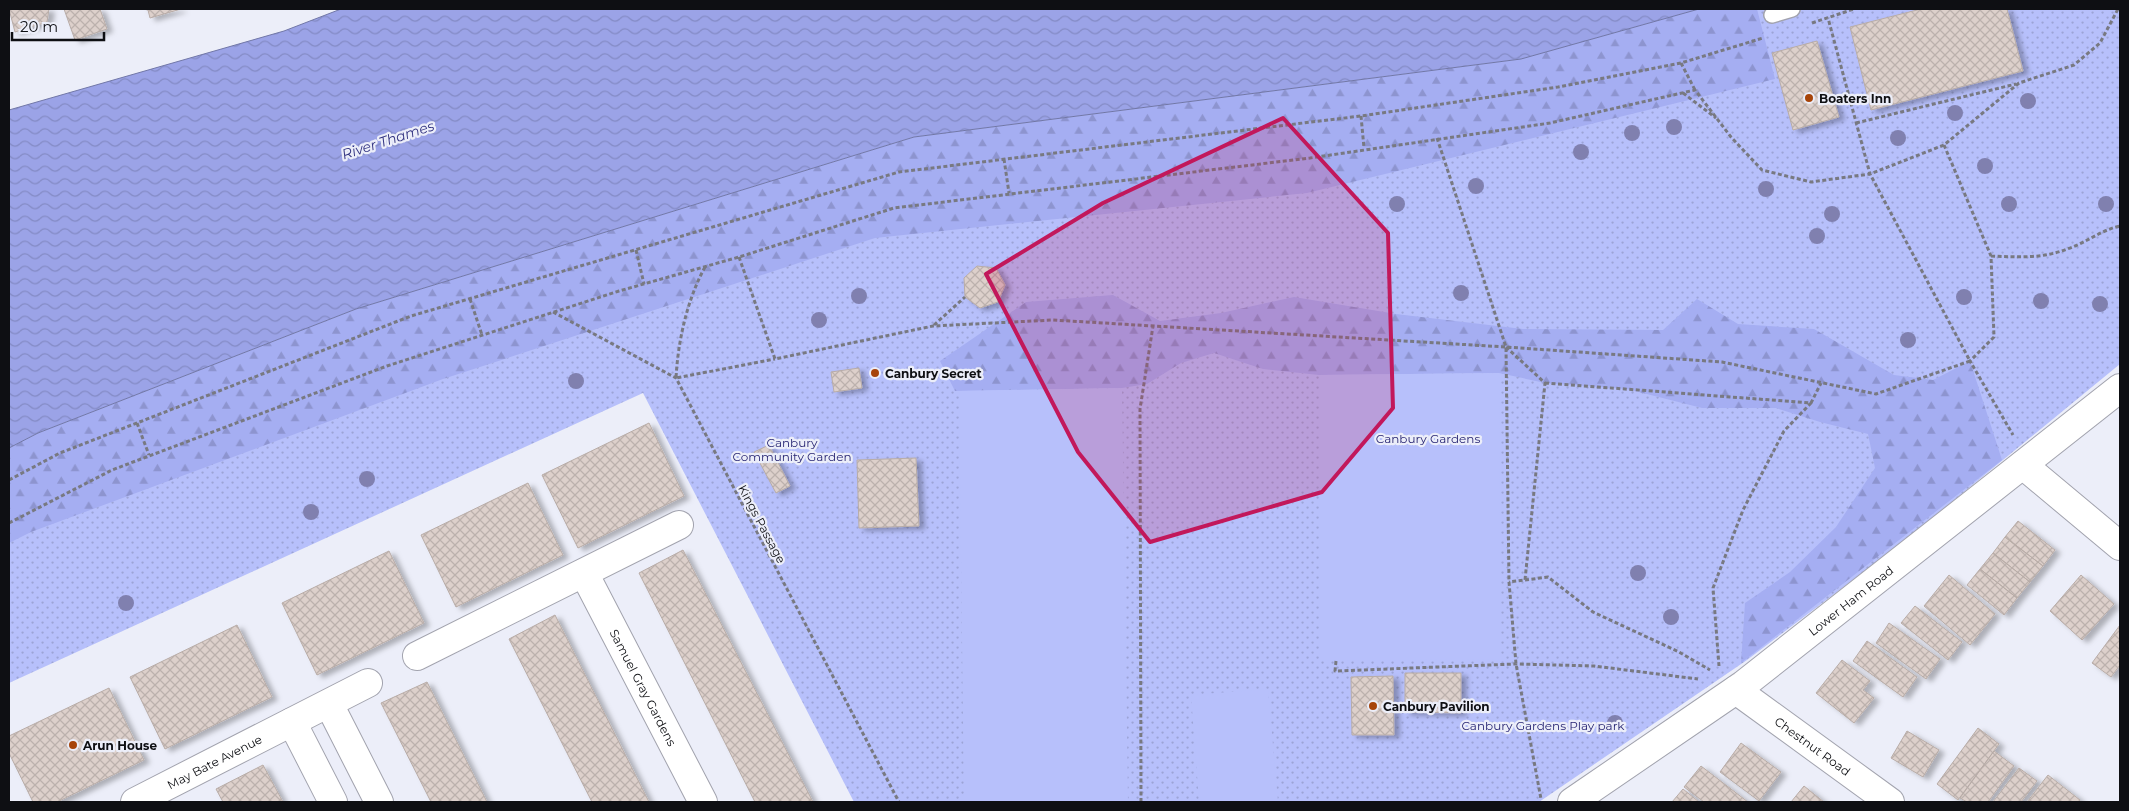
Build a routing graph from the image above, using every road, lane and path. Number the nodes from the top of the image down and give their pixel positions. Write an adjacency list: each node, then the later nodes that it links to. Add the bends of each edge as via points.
1 (1792, 9): 4 (lane)
2 (1854, 9): 5 (path)
3 (2118, 9): 9 (path, via 2100,43 2074,64)
4 (1772, 15)
5 (1828, 18): 6 (path); 14 (path)
6 (1810, 23)
7 (1764, 37): 8 (path)
8 (1681, 63): 10 (path); 12 (path, via 1558,87)
9 (2019, 83): 14 (path); 16 (path)
10 (1695, 90): 11 (path); 13 (path)
11 (1683, 93): 13 (path); 15 (path, via 1550,123)
12 (1361, 116): 17 (path); 18 (path)
13 (1718, 119): 19 (path, via 1762,170 1811,182)
14 (1856, 123): 19 (path)
15 (1437, 138): 17 (path); 33 (path)
16 (1944, 145): 19 (path); 23 (path)
17 (1364, 148): 20 (path, via 1300,159)
18 (1004, 159): 20 (path); 22 (path, via 900,172)
19 (1870, 174): 35 (path)
20 (1009, 193): 24 (path, via 894,208)
21 (2120, 226): 23 (path, via 2067,249 2036,258)
22 (636, 250): 26 (path); 28 (path)
23 (1991, 256): 35 (path, via 1994,337)
24 (739, 258): 25 (path); 34 (path)
25 (706, 266): 26 (path); 36 (path, via 694,288 677,356)
26 (644, 284): 29 (path)
27 (965, 297): 30 (path)
28 (470, 299): 32 (path); 41 (path, via 411,316)
29 (553, 312): 32 (path); 36 (path)
30 (933, 326): 31 (path, via 1053,320); 34 (path)
31 (1153, 326): 33 (path); 63 (path, via 1140,409)
32 (482, 335): 42 (path, via 387,366)
33 (1506, 347): 37 (path); 38 (path, via 1722,362); 50 (path)
34 (776, 359): 36 (path)
35 (1970, 362): 38 (path, via 1876,394); 43 (path)
36 (676, 378): 62 (path, Kings Passage)
37 (1545, 383): 40 (path); 49 (path)
38 (1821, 383): 40 (path)
39 (2120, 388): 43 (street, Lower Ham Road)
40 (1811, 403): 55 (path, via 1784,430 1743,510 1713,588 1716,652)
41 (137, 423): 42 (path); 44 (path, via 60,453)
42 (149, 456): 45 (path, via 112,470)
43 (2027, 463): 47 (street); 55 (street, Lower Ham Road)
44 (9, 480)
45 (9, 523)
46 (679, 525): 48 (street)
47 (2120, 546)
48 (584, 573): 51 (street); 61 (street, Samuel Gray Gardens)
49 (1525, 580): 50 (path); 55 (path, via 1548,577 1593,612 1679,652)
50 (1509, 582): 53 (path)
51 (417, 656)
52 (1336, 661): 53 (path, via 1335,672)
53 (1516, 664): 55 (path, via 1594,666); 64 (path)
54 (368, 683): 56 (street, May Bate Avenue)
55 (1733, 684): 65 (street, Lower Ham Road); 66 (street, Chestnut Road)
56 (328, 704): 57 (street, May Bate Avenue); 60 (street)
57 (292, 722): 58 (street, May Bate Avenue); 59 (street)
58 (135, 802)
59 (333, 802)
60 (379, 802)
61 (703, 802)
62 (899, 802)
63 (1141, 802)
64 (1542, 802)
65 (1572, 802)
66 (1890, 802)

